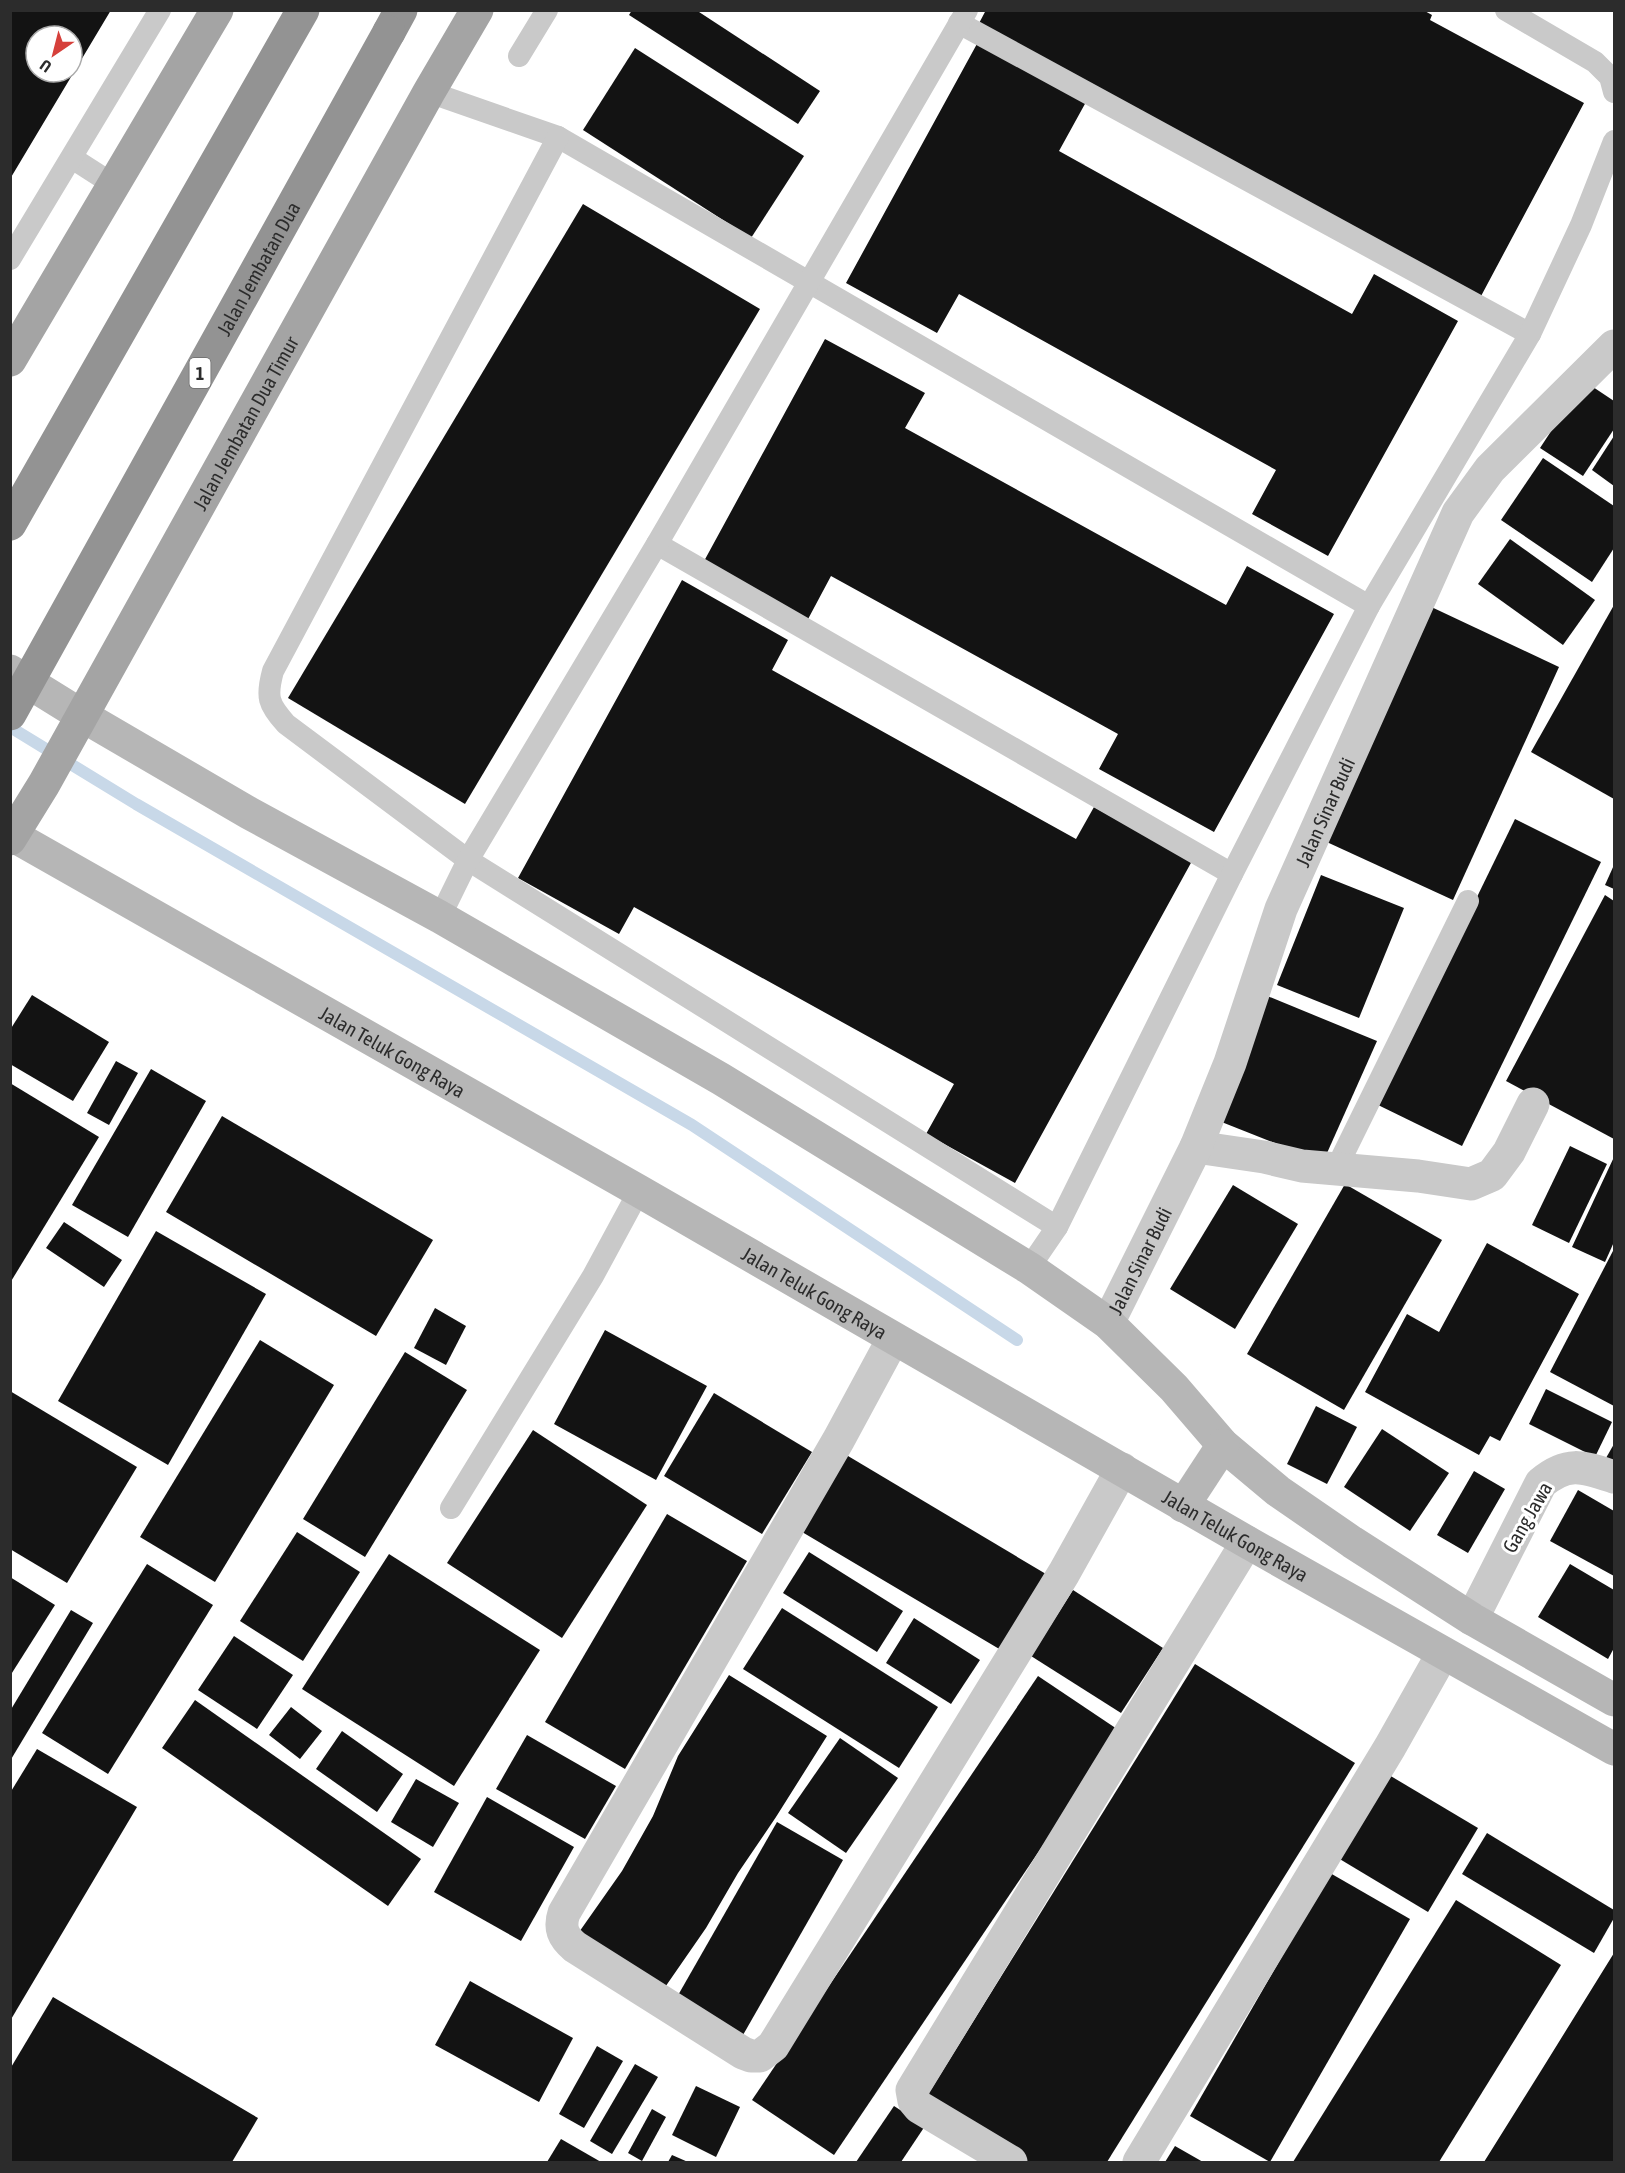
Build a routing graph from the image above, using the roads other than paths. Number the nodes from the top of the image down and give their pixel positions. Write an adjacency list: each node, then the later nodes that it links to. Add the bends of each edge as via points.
1 (160, 10): 14 (lane)
2 (217, 10): 15 (main road)
3 (303, 10): 21 (highway)
4 (401, 10): 25 (highway, Jalan Jembatan Dua / 1, bridge)
5 (477, 10): 10 (main road, Jalan Jembatan Dua Timur)
6 (1506, 10): 11 (lane, via 1595,62 1610,77)
7 (537, 14): 9 (lane)
8 (963, 17): 17 (lane); 18 (lane)
9 (519, 56)
10 (429, 92): 12 (lane); 26 (main road, Jalan Jembatan Dua Timur)
11 (1614, 92)
12 (558, 137): 17 (lane); 28 (lane, via 273,670 268,690 273,709 286,724)
13 (1614, 141): 18 (lane, via 1581,225)
14 (72, 158): 15 (lane); 16 (lane)
15 (114, 185): 20 (main road)
16 (10, 259)
17 (808, 283): 22 (lane); 23 (lane)
18 (1530, 334): 23 (lane)
19 (1614, 346): 33 (street, Jalan Sinar Budi, via 1490,469 1458,513 1281,909 1230,1063)
20 (10, 360)
21 (10, 524)
22 (657, 544): 28 (lane); 29 (lane)
23 (1369, 606): 29 (lane)
24 (10, 671): 26 (main road)
25 (10, 714)
26 (81, 715): 27 (main road, Jalan Jembatan Dua Timur); 31 (main road, via 249,813)
27 (11, 836): 35 (main road, Jalan Teluk Gong Raya)
28 (468, 860): 31 (lane); 36 (lane)
29 (1232, 874): 36 (lane)
30 (1468, 901): 34 (lane)
31 (440, 917): 37 (main road, via 721,1079)
32 (1533, 1104): 34 (street, via 1492,1175 1471,1184)
33 (1196, 1147): 34 (street); 38 (street, Jalan Sinar Budi)
34 (1335, 1169)
35 (639, 1191): 39 (main road, Jalan Teluk Gong Raya); 44 (lane, via 593,1276)
36 (1057, 1227): 37 (lane)
37 (1029, 1269): 38 (main road)
38 (1108, 1323): 40 (main road, via 1174,1388)
39 (893, 1339): 41 (main road, Jalan Teluk Gong Raya); 41 (street, via 562,1921 567,1941 575,1947 743,2053 760,2056 772,2046 1064,1573)
40 (1223, 1445): 43 (main road); 46 (main road, via 1278,1491)
41 (1122, 1469): 43 (main road, Jalan Teluk Gong Raya)
42 (1614, 1477): 46 (street, Gang Jawa, via 1574,1466 1541,1484)
43 (1184, 1506): 45 (main road, Jalan Teluk Gong Raya)
44 (451, 1508)
45 (1247, 1542): 47 (main road, Jalan Teluk Gong Raya); 50 (street, via 912,2090 919,2106)
46 (1472, 1619): 48 (main road)
47 (1443, 1653): 49 (main road, Jalan Teluk Gong Raya); 51 (street)
48 (1614, 1700)
49 (1614, 1749)
50 (1011, 2163)
51 (1139, 2163)

